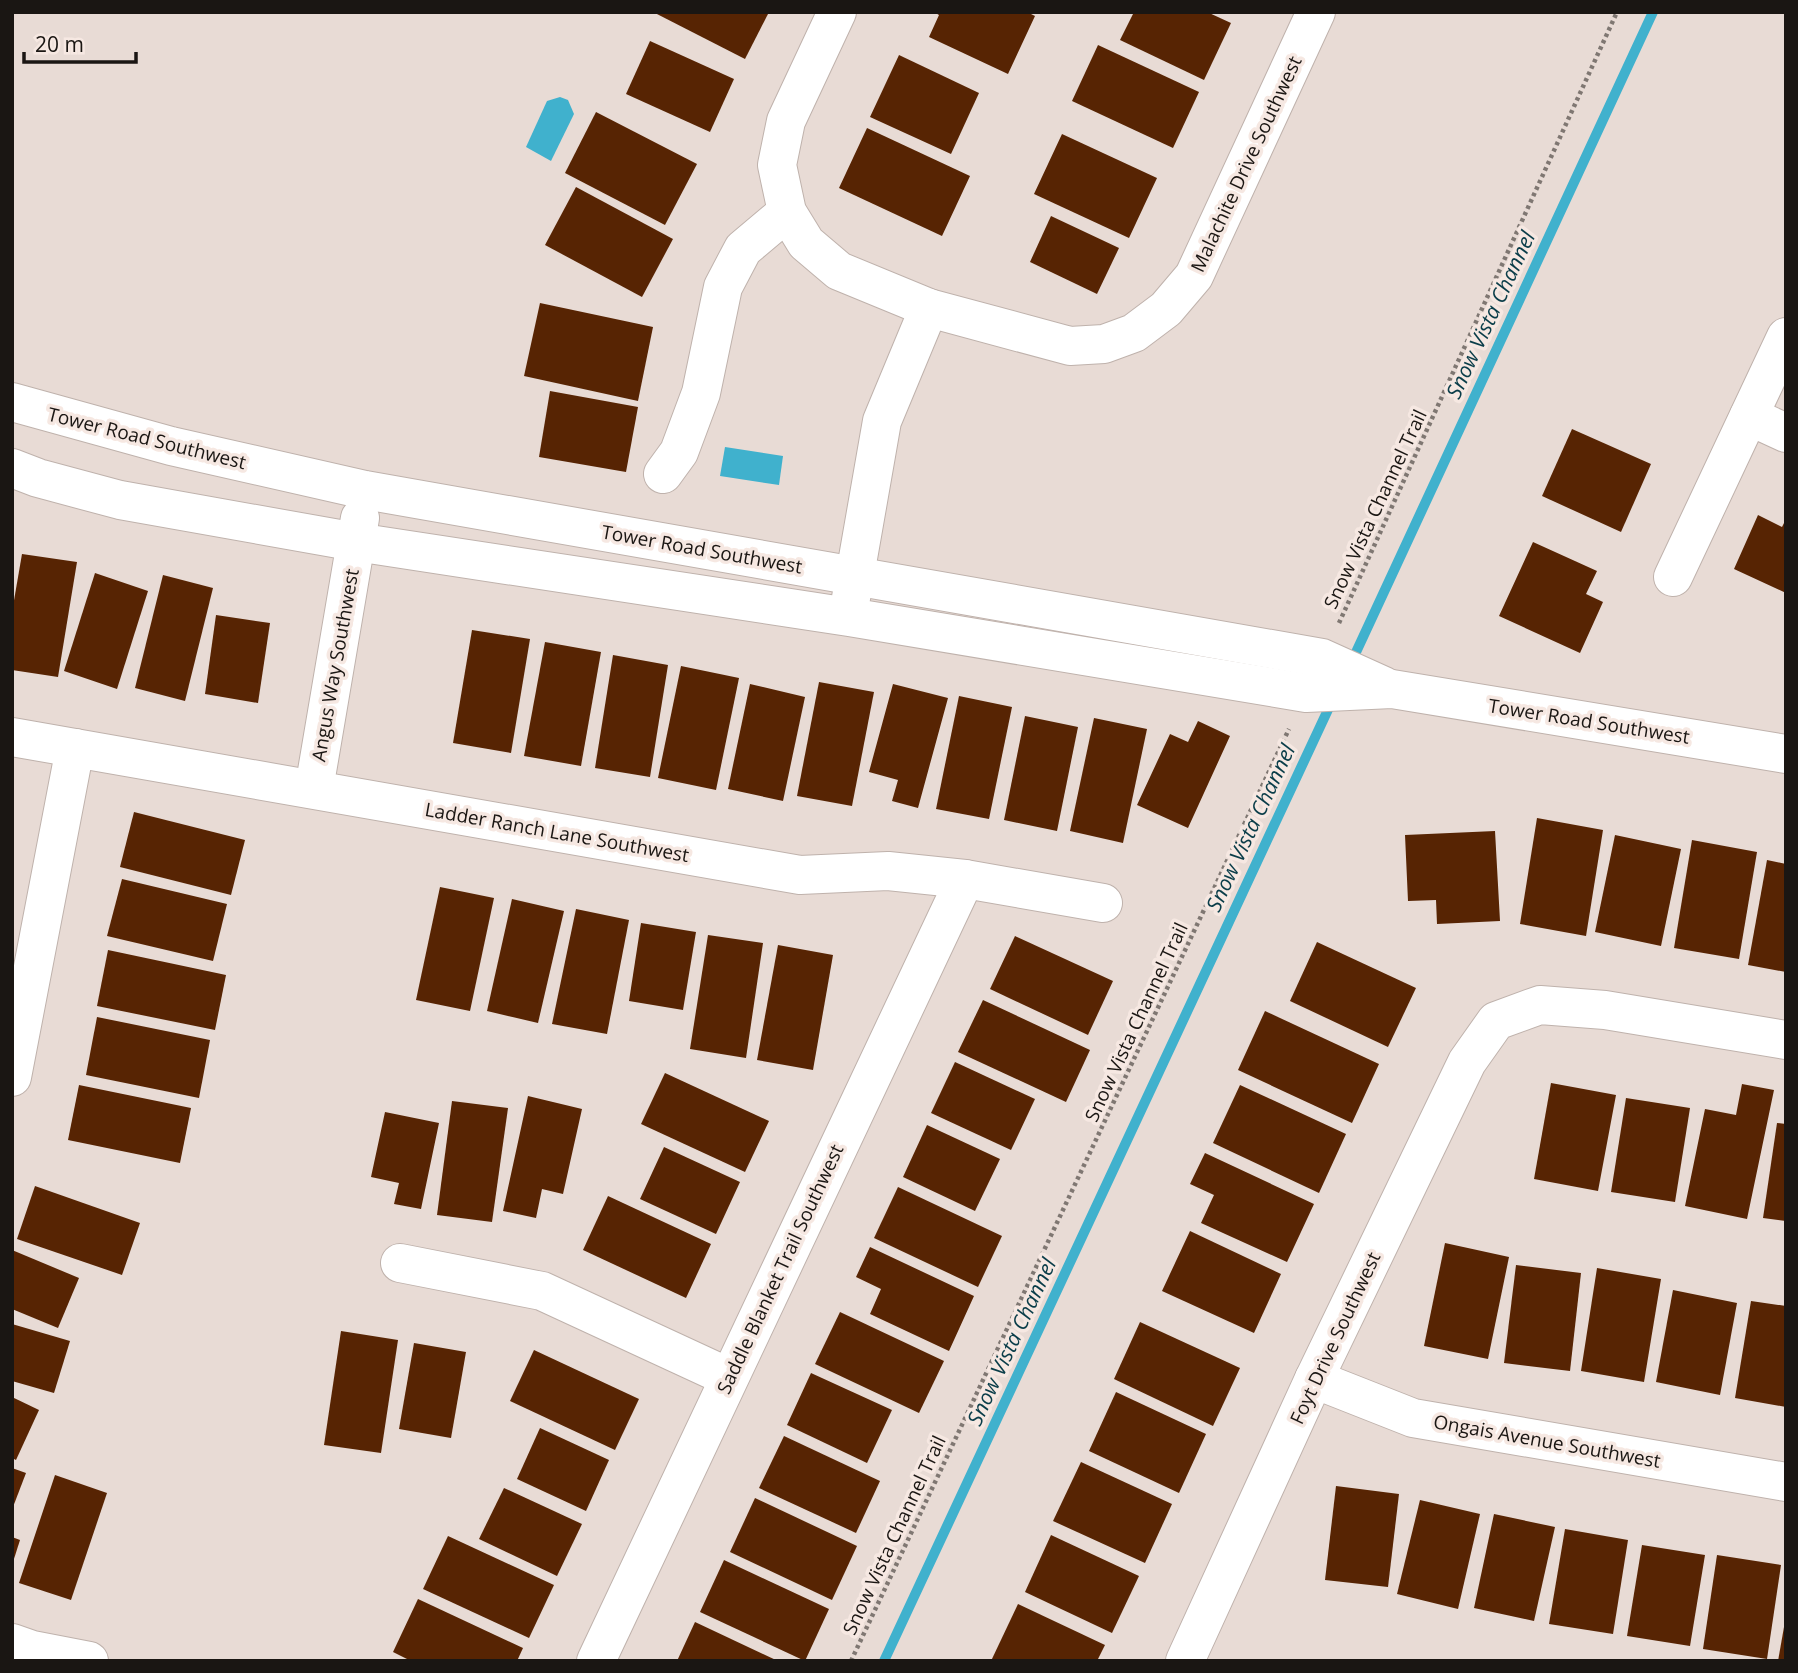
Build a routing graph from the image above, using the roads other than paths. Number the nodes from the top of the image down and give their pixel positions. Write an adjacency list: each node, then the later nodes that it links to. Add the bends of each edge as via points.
1 (837, 12): 3 (street, Malachite Drive Southwest, via 786,121 777,165)
2 (1316, 12): 4 (street, Malachite Drive Southwest, via 1194,276 1166,309 1134,333 1104,344 1070,346)
3 (787, 212): 4 (street, Malachite Drive Southwest, via 806,243 839,271); 10 (street, via 743,249 723,287 701,393 679,452)
4 (929, 308): 13 (street, via 882,421)
5 (1786, 338): 7 (street)
6 (12, 402): 11 (street, Tower Road Southwest, via 171,446)
7 (1749, 416): 8 (street); 14 (street)
8 (1786, 433)
9 (12, 468): 12 (street, Tower Road Southwest, via 120,500)
10 (663, 474)
11 (365, 490): 12 (street, Angus Way Southwest); 13 (street, Tower Road Southwest)
12 (356, 542): 15 (street, Tower Road Southwest); 20 (street, Angus Way Southwest)
13 (855, 575): 15 (street); 16 (street, Tower Road Southwest)
14 (1673, 577)
15 (849, 617): 16 (street, Tower Road Southwest)
16 (1317, 681): 19 (street, Tower Road Southwest, via 1392,689)
17 (12, 737): 18 (street, Ladder Ranch Lane Southwest)
18 (75, 748): 20 (street, Ladder Ranch Lane Southwest); 24 (street)
19 (1786, 754)
20 (314, 789): 21 (street, Ladder Ranch Lane Southwest, via 800,875 888,871)
21 (965, 879): 22 (street, Ladder Ranch Lane Southwest); 26 (street, Saddle Blanket Trail Southwest)
22 (1103, 903)
23 (1786, 1040): 27 (street, Foyt Drive Southwest, via 1605,1010 1540,1005 1496,1021 1467,1062)
24 (12, 1077)
25 (400, 1263): 26 (street, via 541,1291)
26 (728, 1377): 31 (street, Saddle Blanket Trail Southwest)
27 (1314, 1379): 28 (street, Ongais Avenue Southwest, via 1413,1418); 32 (street, Foyt Drive Southwest)
28 (1786, 1482)
29 (12, 1643): 30 (street)
30 (89, 1661)
31 (596, 1661)
32 (1185, 1661)

